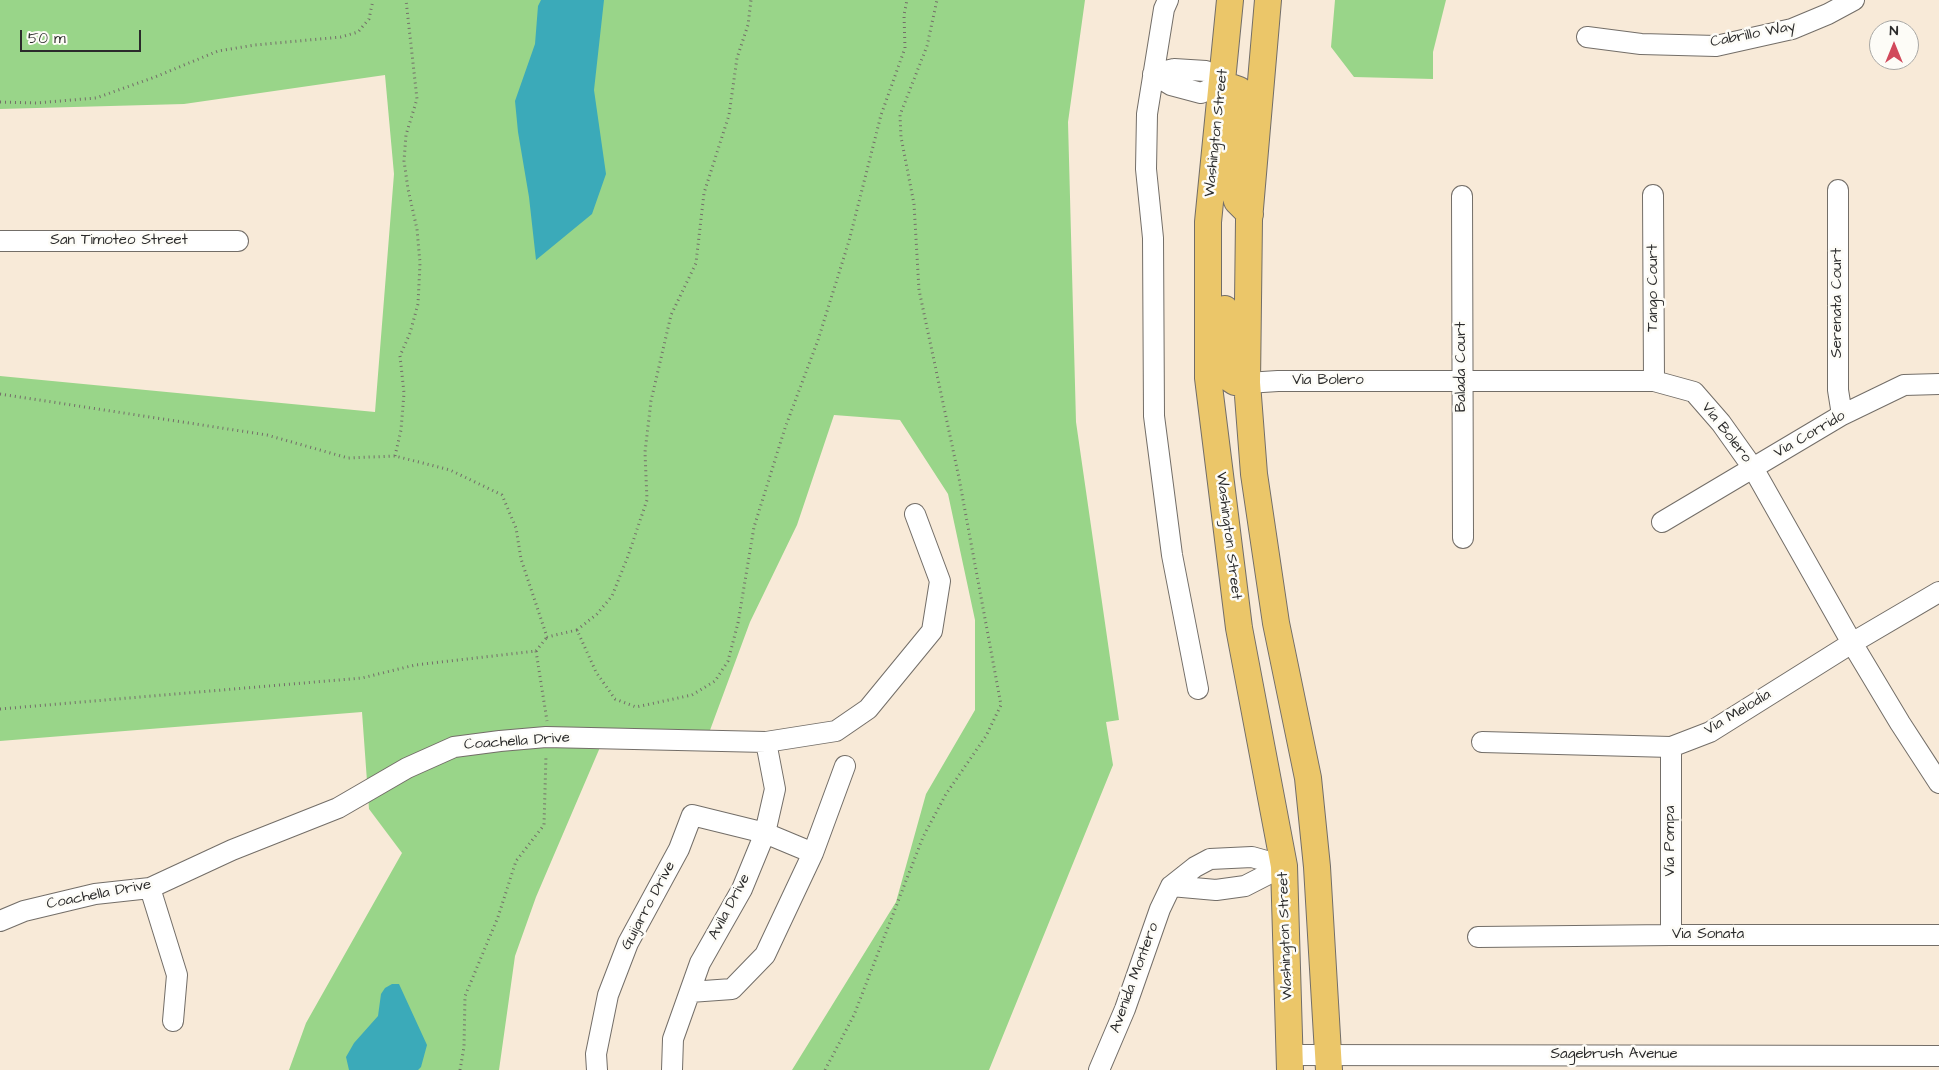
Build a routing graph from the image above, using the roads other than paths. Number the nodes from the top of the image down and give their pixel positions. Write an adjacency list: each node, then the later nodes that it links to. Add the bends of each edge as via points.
1 (1168, 0): 6 (street)
2 (1230, 0): 7 (main road, Washington Street)
3 (1268, 0): 11 (main road)
4 (1854, 0): 5 (street, Cabrillo Way, via 1792,29 1716,46 1641,44)
5 (1587, 37)
6 (1154, 74): 7 (street, via 1174,68 1206,71); 26 (street, via 1147,114 1146,169 1154,238 1154,416 1172,555)
7 (1222, 84): 11 (main road, via 1239,90 1242,97 1234,188 1237,201); 14 (main road, Washington Street, via 1208,222)
8 (1838, 190): 19 (street, Serenata Court, via 1838,390)
9 (1653, 195): 16 (street, Tango Court)
10 (1462, 196): 15 (street, Balada Court)
11 (1250, 214): 17 (main road)
12 (0, 241): 13 (street, San Timoteo Street)
13 (238, 241)
14 (1208, 262): 17 (main road, via 1223,280 1227,372 1235,382); 35 (main road, Washington Street, via 1208,378 1238,619)
15 (1462, 381): 16 (street, Via Bolero); 17 (street, Via Bolero); 23 (street, Balada Court)
16 (1654, 381): 20 (street, Via Bolero, via 1694,392)
17 (1247, 383): 47 (main road, via 1254,474 1276,623 1308,778)
18 (1939, 384): 19 (street, Via Corrido, via 1904,385)
19 (1842, 415): 20 (street, Via Corrido)
20 (1754, 468): 22 (street, Via Corrido); 25 (street, Via Bolero)
21 (915, 514): 27 (street, Coachella Drive, via 940,581 932,631 868,710 836,731)
22 (1662, 522)
23 (1464, 538)
24 (1939, 592): 25 (street, Via Melodia)
25 (1852, 643): 29 (street, Via Melodia, via 1710,732); 31 (street, Via Bolero)
26 (1198, 689)
27 (766, 742): 32 (street, Avila Drive, via 774,789); 37 (street, Coachella Drive, via 546,737 454,747 407,768 338,808 232,850)
28 (1482, 742): 29 (street, Via Melodia)
29 (1672, 747): 40 (street, Via Pompa)
30 (845, 766): 33 (street)
31 (1939, 783)
32 (765, 834): 33 (street); 43 (street, Avila Drive, via 742,889 700,963); 48 (street, Guijarro Drive, via 692,815 679,849 628,943 608,995 596,1054)
33 (813, 853): 43 (street, via 765,955 732,989)
34 (1226, 858): 35 (street, Avenida Montero, via 1252,857); 36 (street, Avenida Montero, via 1210,859); 38 (street)
35 (1284, 866): 38 (street, via 1245,886); 46 (main road, Washington Street)
36 (1171, 886): 38 (street); 50 (street, Avenida Montero)
37 (150, 888): 39 (street, Coachella Drive, via 95,894 24,910); 44 (street, via 178,976)
38 (1231, 888)
39 (0, 921)
40 (1672, 934): 41 (street, Via Sonata); 42 (street, Via Sonata)
41 (1939, 934)
42 (1478, 937)
43 (690, 992): 49 (street, Avila Drive, via 673,1039)
44 (173, 1021)
45 (1939, 1056): 47 (street, Sagebrush Avenue)
46 (1290, 1062): 47 (street, Sagebrush Avenue)
47 (1329, 1062)
48 (597, 1070)
49 (672, 1070)
50 (1099, 1070)

